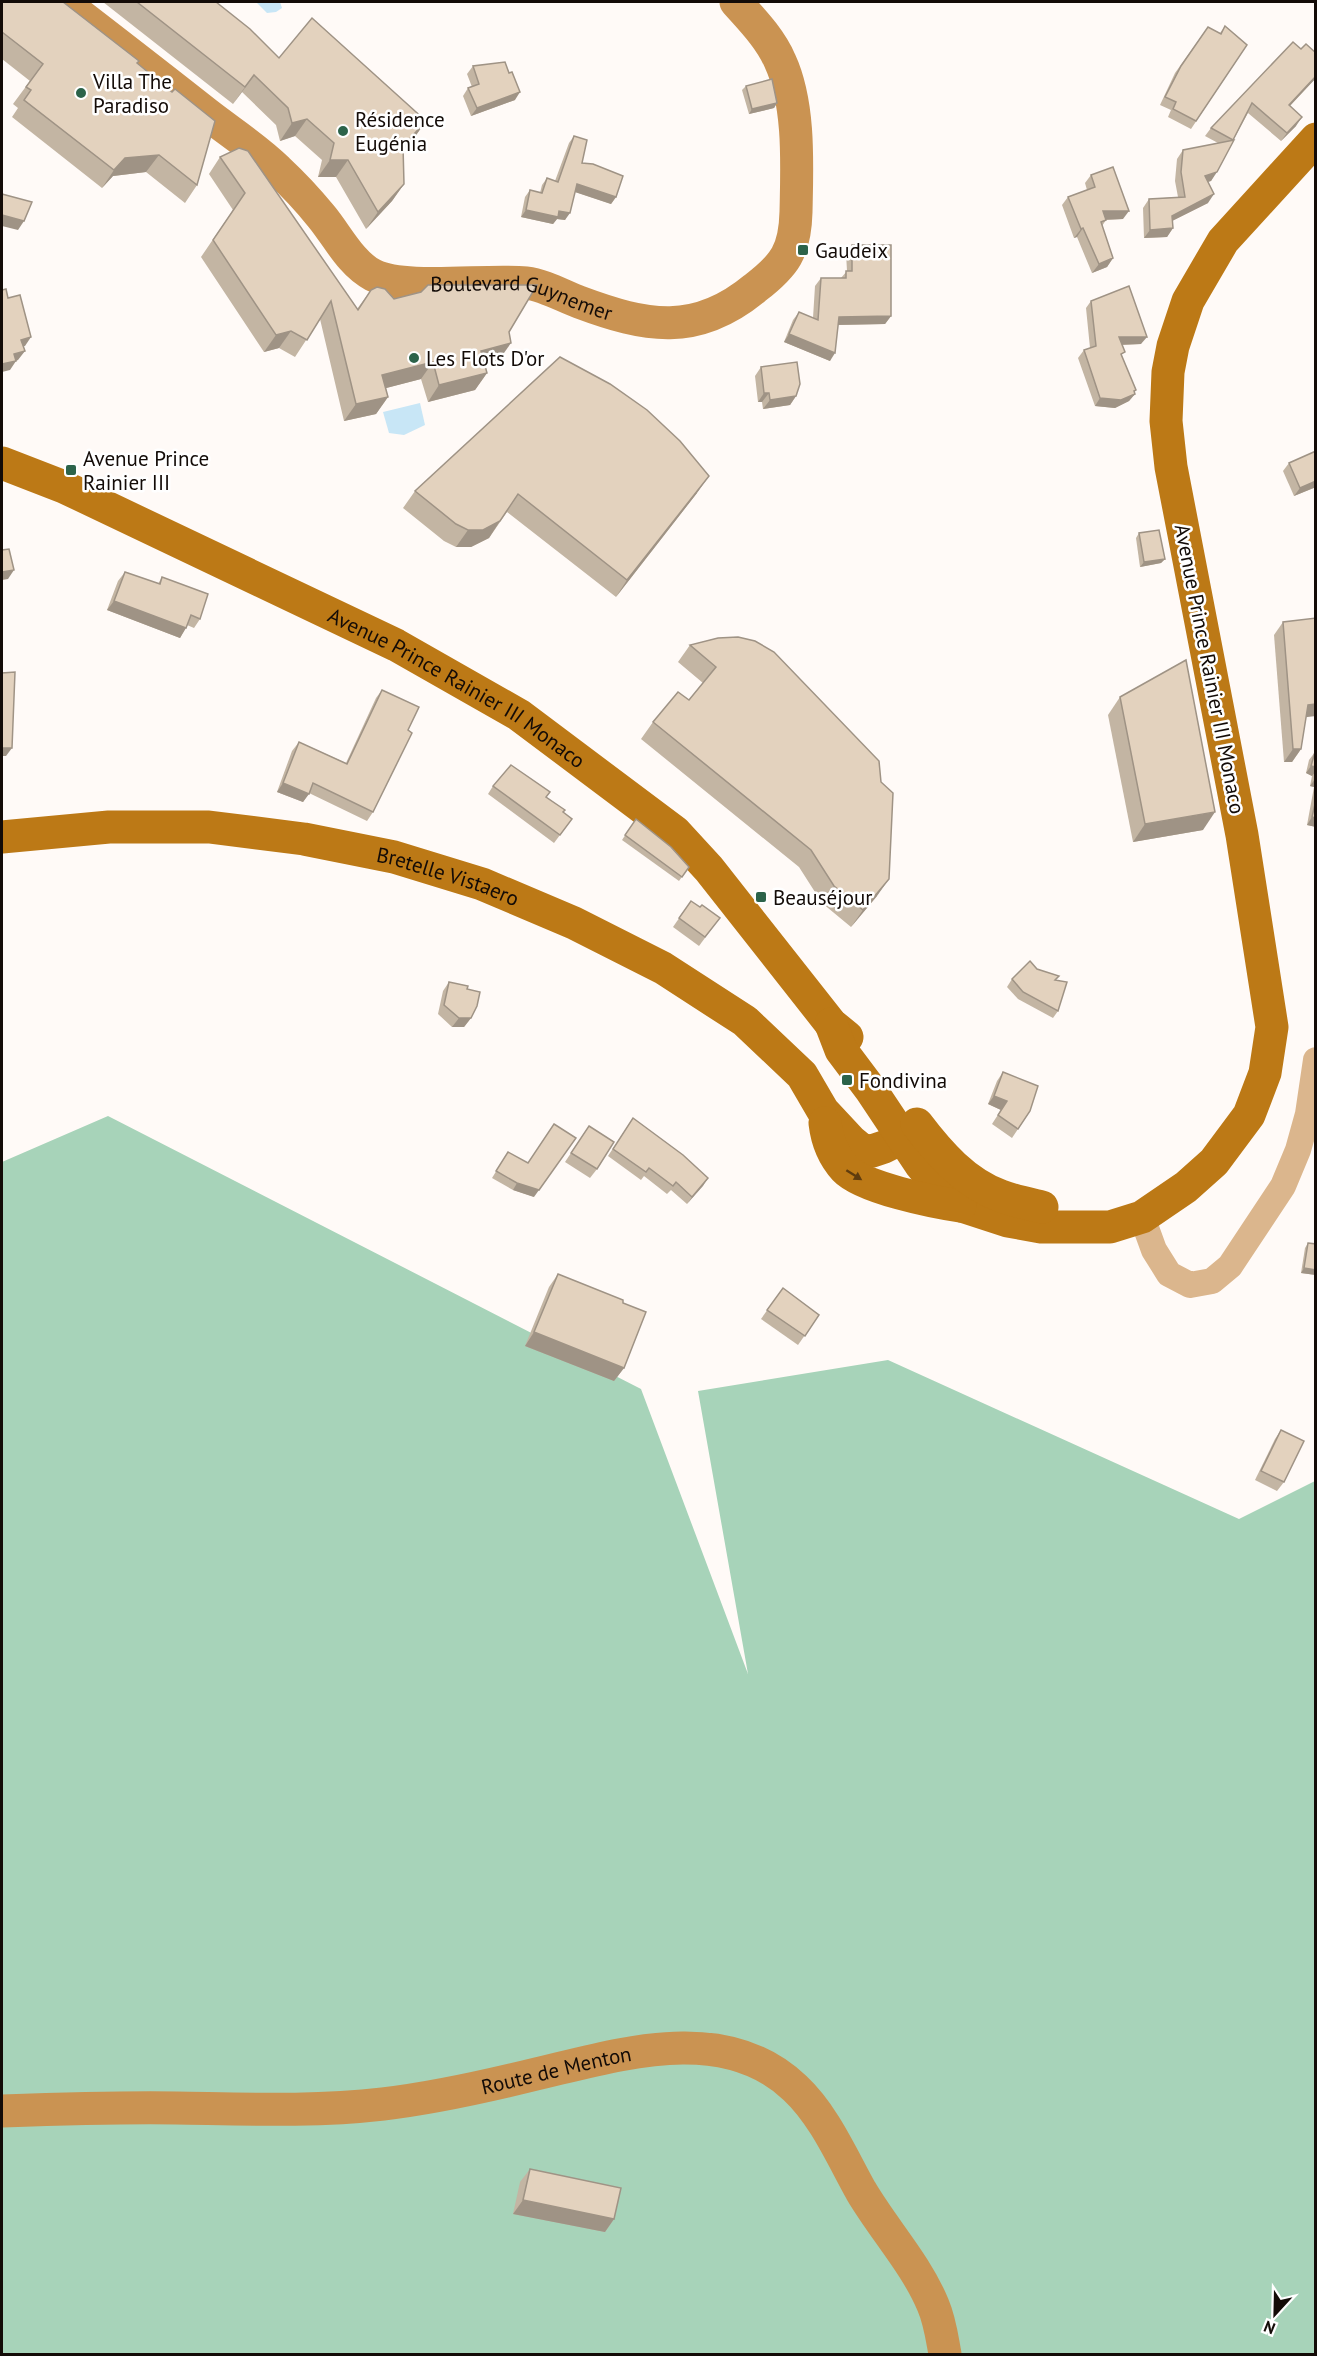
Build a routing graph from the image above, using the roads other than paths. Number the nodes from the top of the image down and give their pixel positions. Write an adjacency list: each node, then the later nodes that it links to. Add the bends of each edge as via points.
1 (63, 2): 2 (main road, Boulevard Guynemer, via 277,168 351,256 373,275 405,283 530,284 617,317 652,324 690,321 741,300 778,270 791,247 796,226 797,181 794,110 780,61 763,32)
2 (736, 2)
3 (1316, 139): 11 (main road, Avenue Prince Rainier III Monaco, via 1223,241 1188,301 1168,372 1166,421 1171,467 1242,835 1272,1027 1265,1073 1250,1114 1214,1162 1186,1187)
4 (2, 463): 8 (main road, Avenue Prince Rainier III Monaco, via 64,488 396,645 519,715 675,831 831,1024 841,1050)
5 (2, 837): 7 (main road, Bretelle Vistaero, via 109,827 209,827 303,839 382,855 482,884 574,923 663,968 745,1021 802,1075)
6 (1316, 1060): 11 (street, via 1308,1114 1295,1159 1283,1186 1230,1266 1212,1281 1190,1285 1169,1274 1154,1250)
7 (823, 1111): 8 (main road, Bretelle Vistaero, via 862,1150); 9 (main road, Bretelle Vistaero, one-way to 9, via 827,1136 846,1171)
8 (918, 1148): 9 (main road); 10 (main road, Avenue Prince Rainier III Monaco, via 940,1188); 11 (main road, Avenue Prince Rainier III Monaco, via 942,1155 1000,1196 1055,1211)
9 (883, 1188): 10 (main road, Bretelle Vistaero)
10 (962, 1206): 11 (main road, Avenue Prince Rainier III Monaco, via 1041,1227 1110,1227)
11 (1147, 1208)
12 (2, 2111): 13 (main road, Route de Menton, via 339,2108 439,2096 638,2051 685,2047 737,2056 784,2078 807,2100 869,2205 927,2292)
13 (945, 2355)

